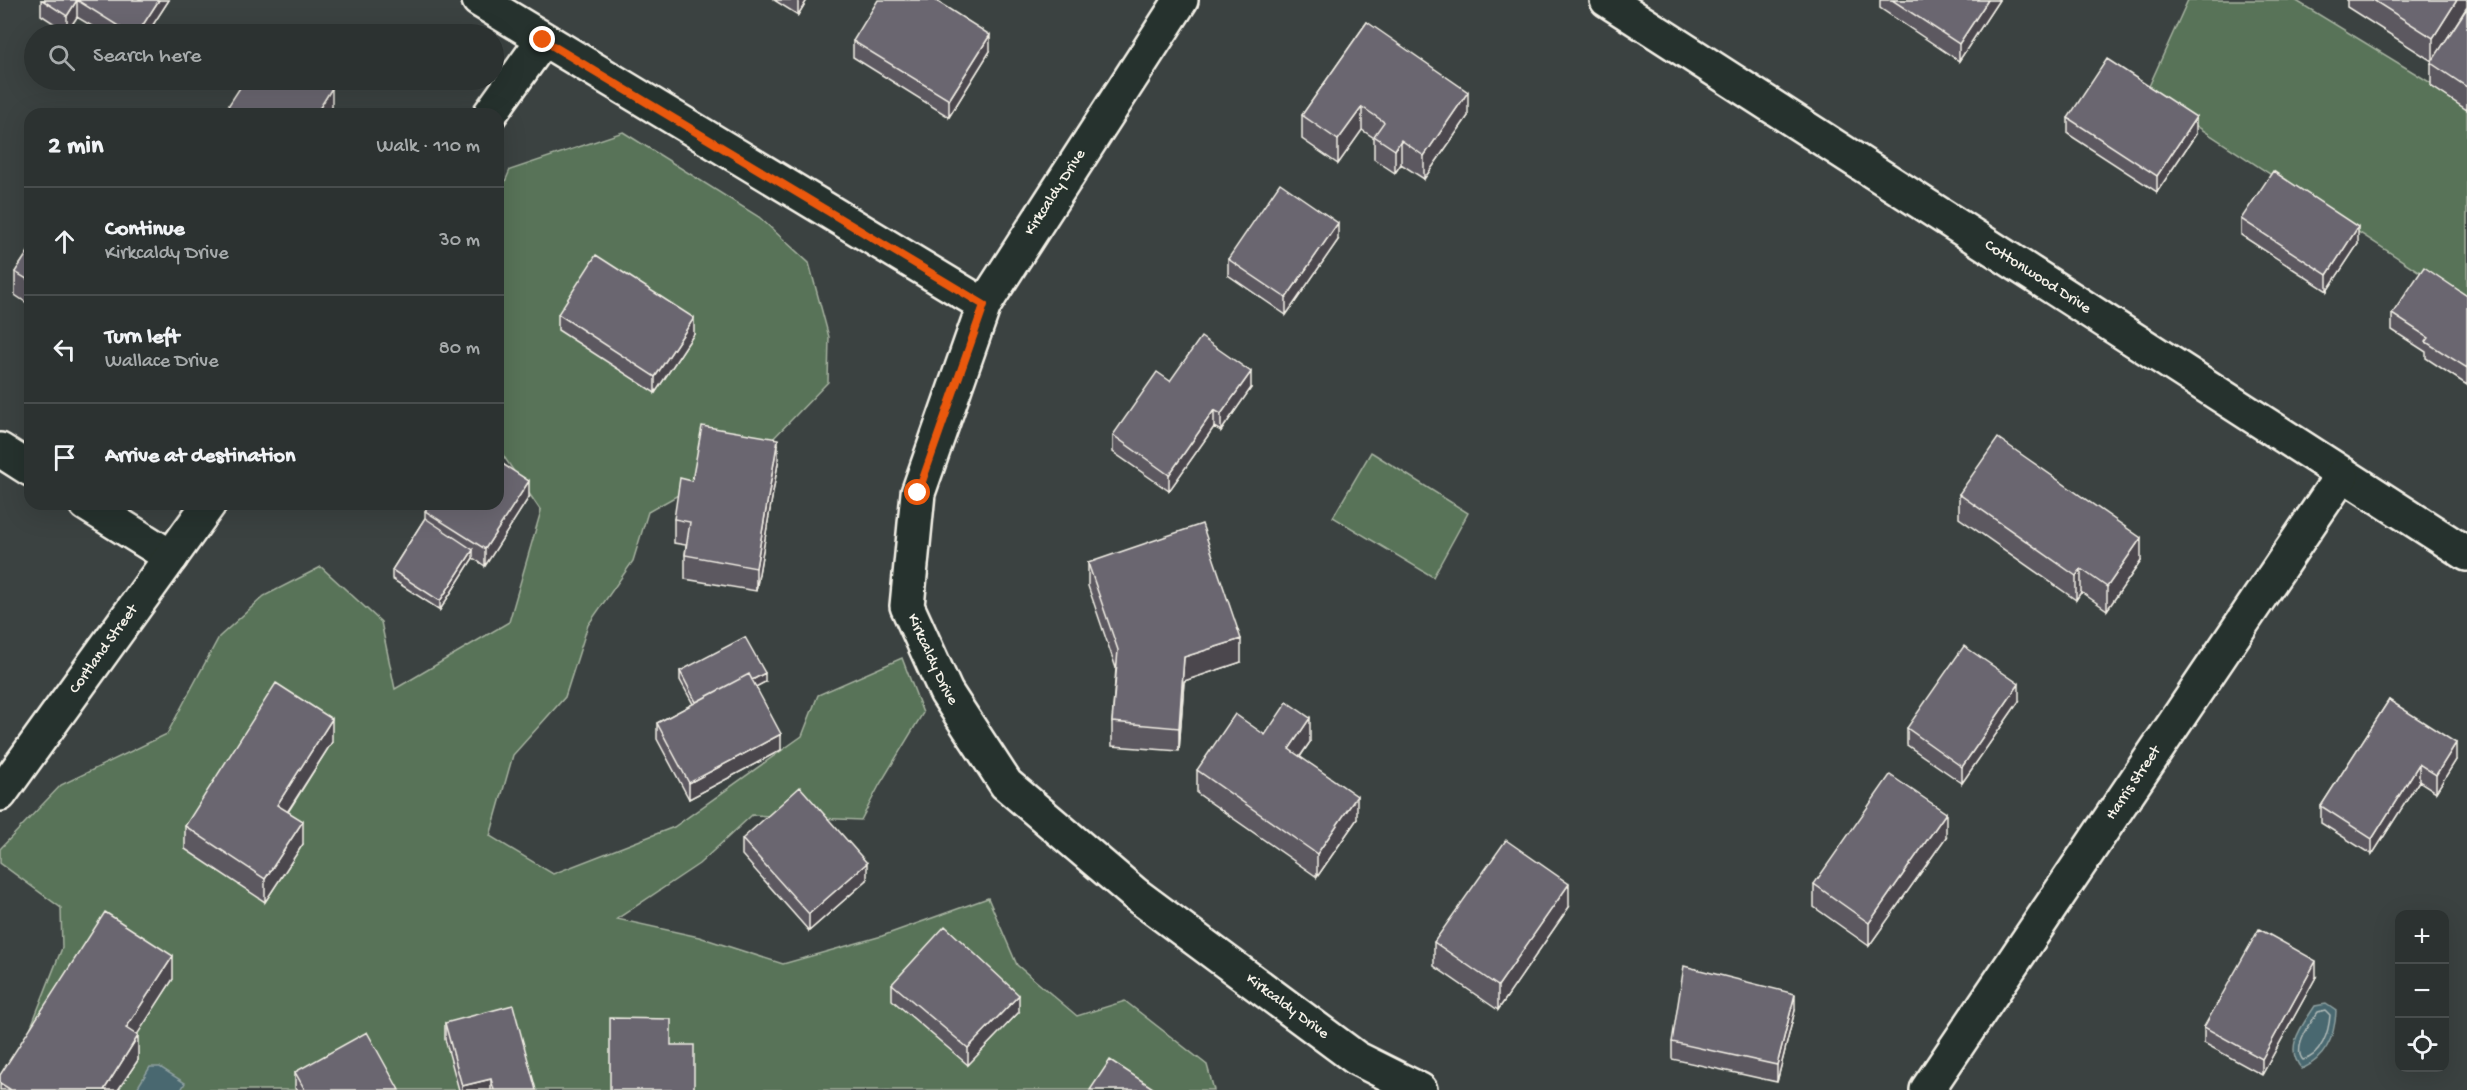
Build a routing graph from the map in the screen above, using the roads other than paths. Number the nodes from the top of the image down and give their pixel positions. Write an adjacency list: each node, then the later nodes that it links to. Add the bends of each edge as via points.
1 (479, 0): 4 (street)
2 (1181, 0): 6 (street, Kirkcaldy Drive)
3 (1607, 0): 9 (street, Cottonwood Drive)
4 (543, 40): 5 (street); 6 (street)
5 (494, 108)
6 (984, 305): 15 (street, Kirkcaldy Drive, via 918,493 908,606 946,692 1006,784 1135,894 1356,1058)
7 (0, 450): 8 (street)
8 (24, 465)
9 (2342, 475): 12 (street, Cottonwood Drive); 16 (street, Harris Street)
10 (96, 510): 13 (street)
11 (205, 510): 13 (street, Cortland Street)
12 (2467, 554)
13 (171, 557): 14 (street, Cortland Street)
14 (0, 794)
15 (1420, 1090)
16 (1927, 1090)

